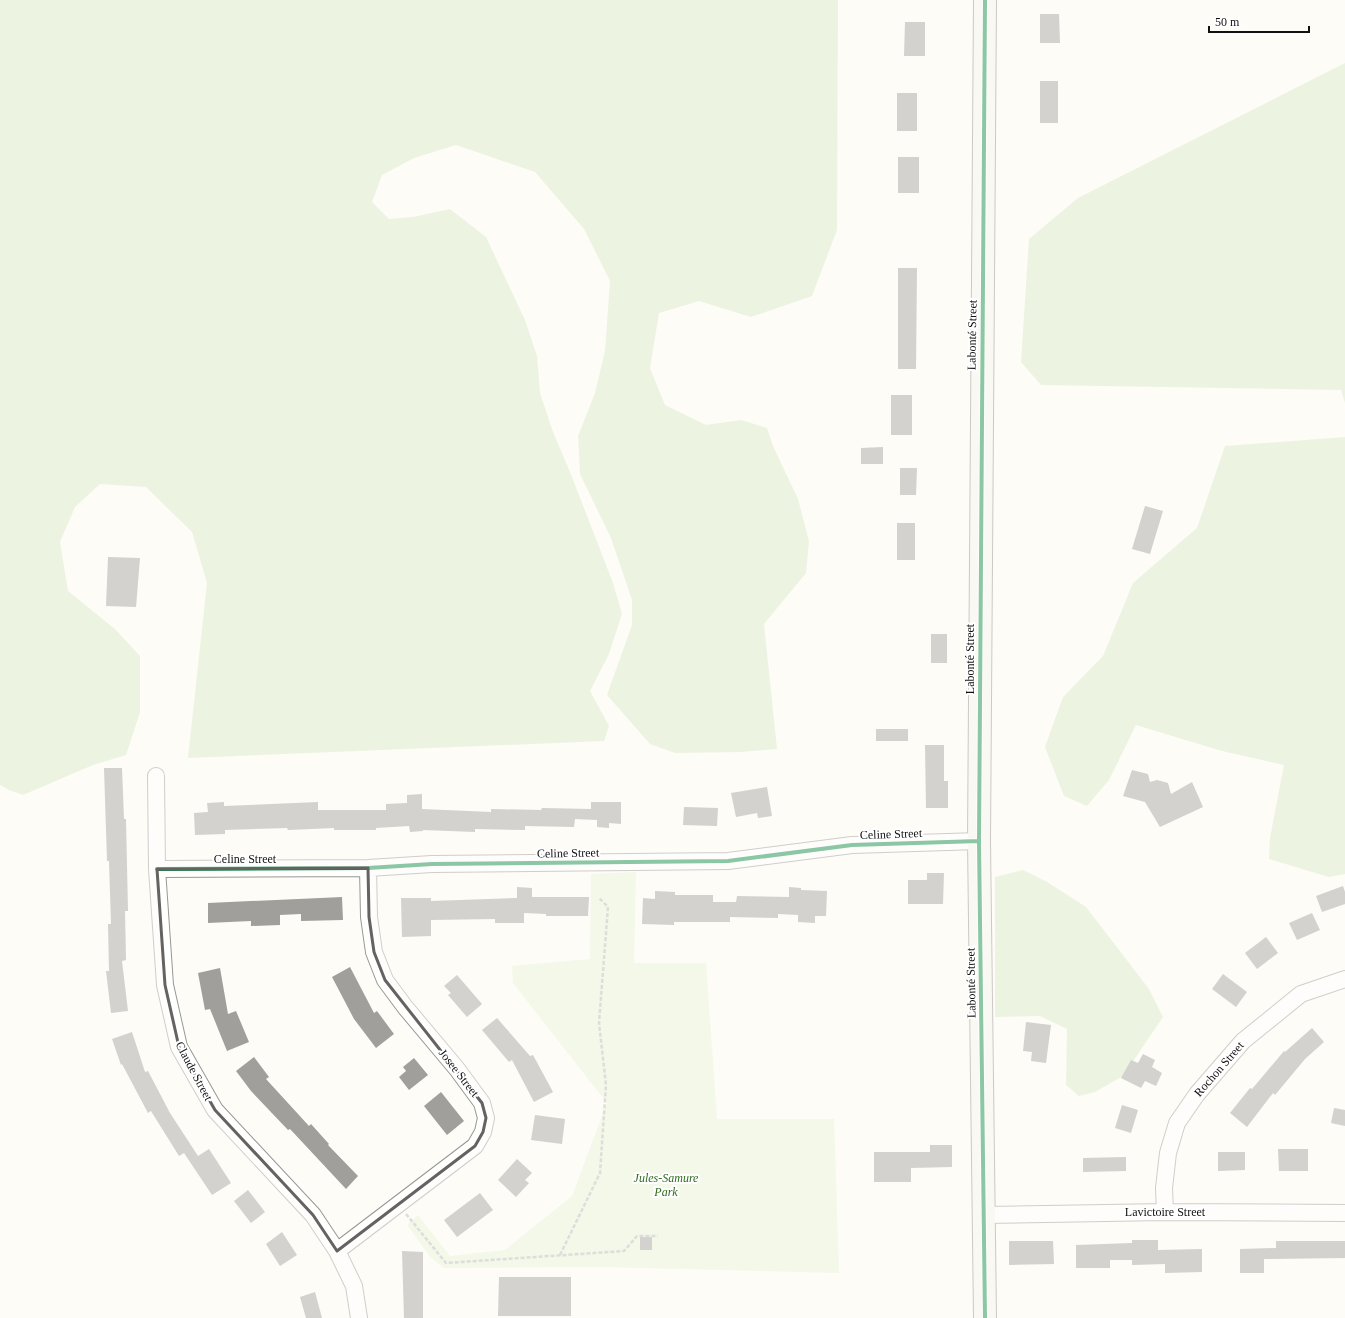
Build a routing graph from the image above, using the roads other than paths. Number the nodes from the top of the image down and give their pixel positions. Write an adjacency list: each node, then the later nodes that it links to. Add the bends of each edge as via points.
1 (985, 0): 3 (street, Labonté Street)
2 (156, 776): 5 (street, Claude Street)
3 (979, 841): 4 (street, Celine Street, via 852,845 728,861 432,864); 9 (street, Labonté Street)
4 (368, 868): 5 (street, Celine Street); 10 (street, Josee Street, via 374,952 385,980 482,1103 486,1118 483,1132 475,1146)
5 (157, 869): 10 (street, Claude Street, via 165,985 179,1047 215,1110 313,1215)
6 (1345, 979): 7 (street, Rochon Street, via 1301,994 1243,1041 1197,1094 1178,1123 1168,1153 1164,1188)
7 (1165, 1212): 8 (street, Lavictoire Street); 9 (street, Lavictoire Street)
8 (1345, 1213)
9 (984, 1215): 12 (street, Labonté Street)
10 (338, 1251): 11 (street, Claude Street, via 354,1286)
11 (360, 1318)
12 (985, 1318)

